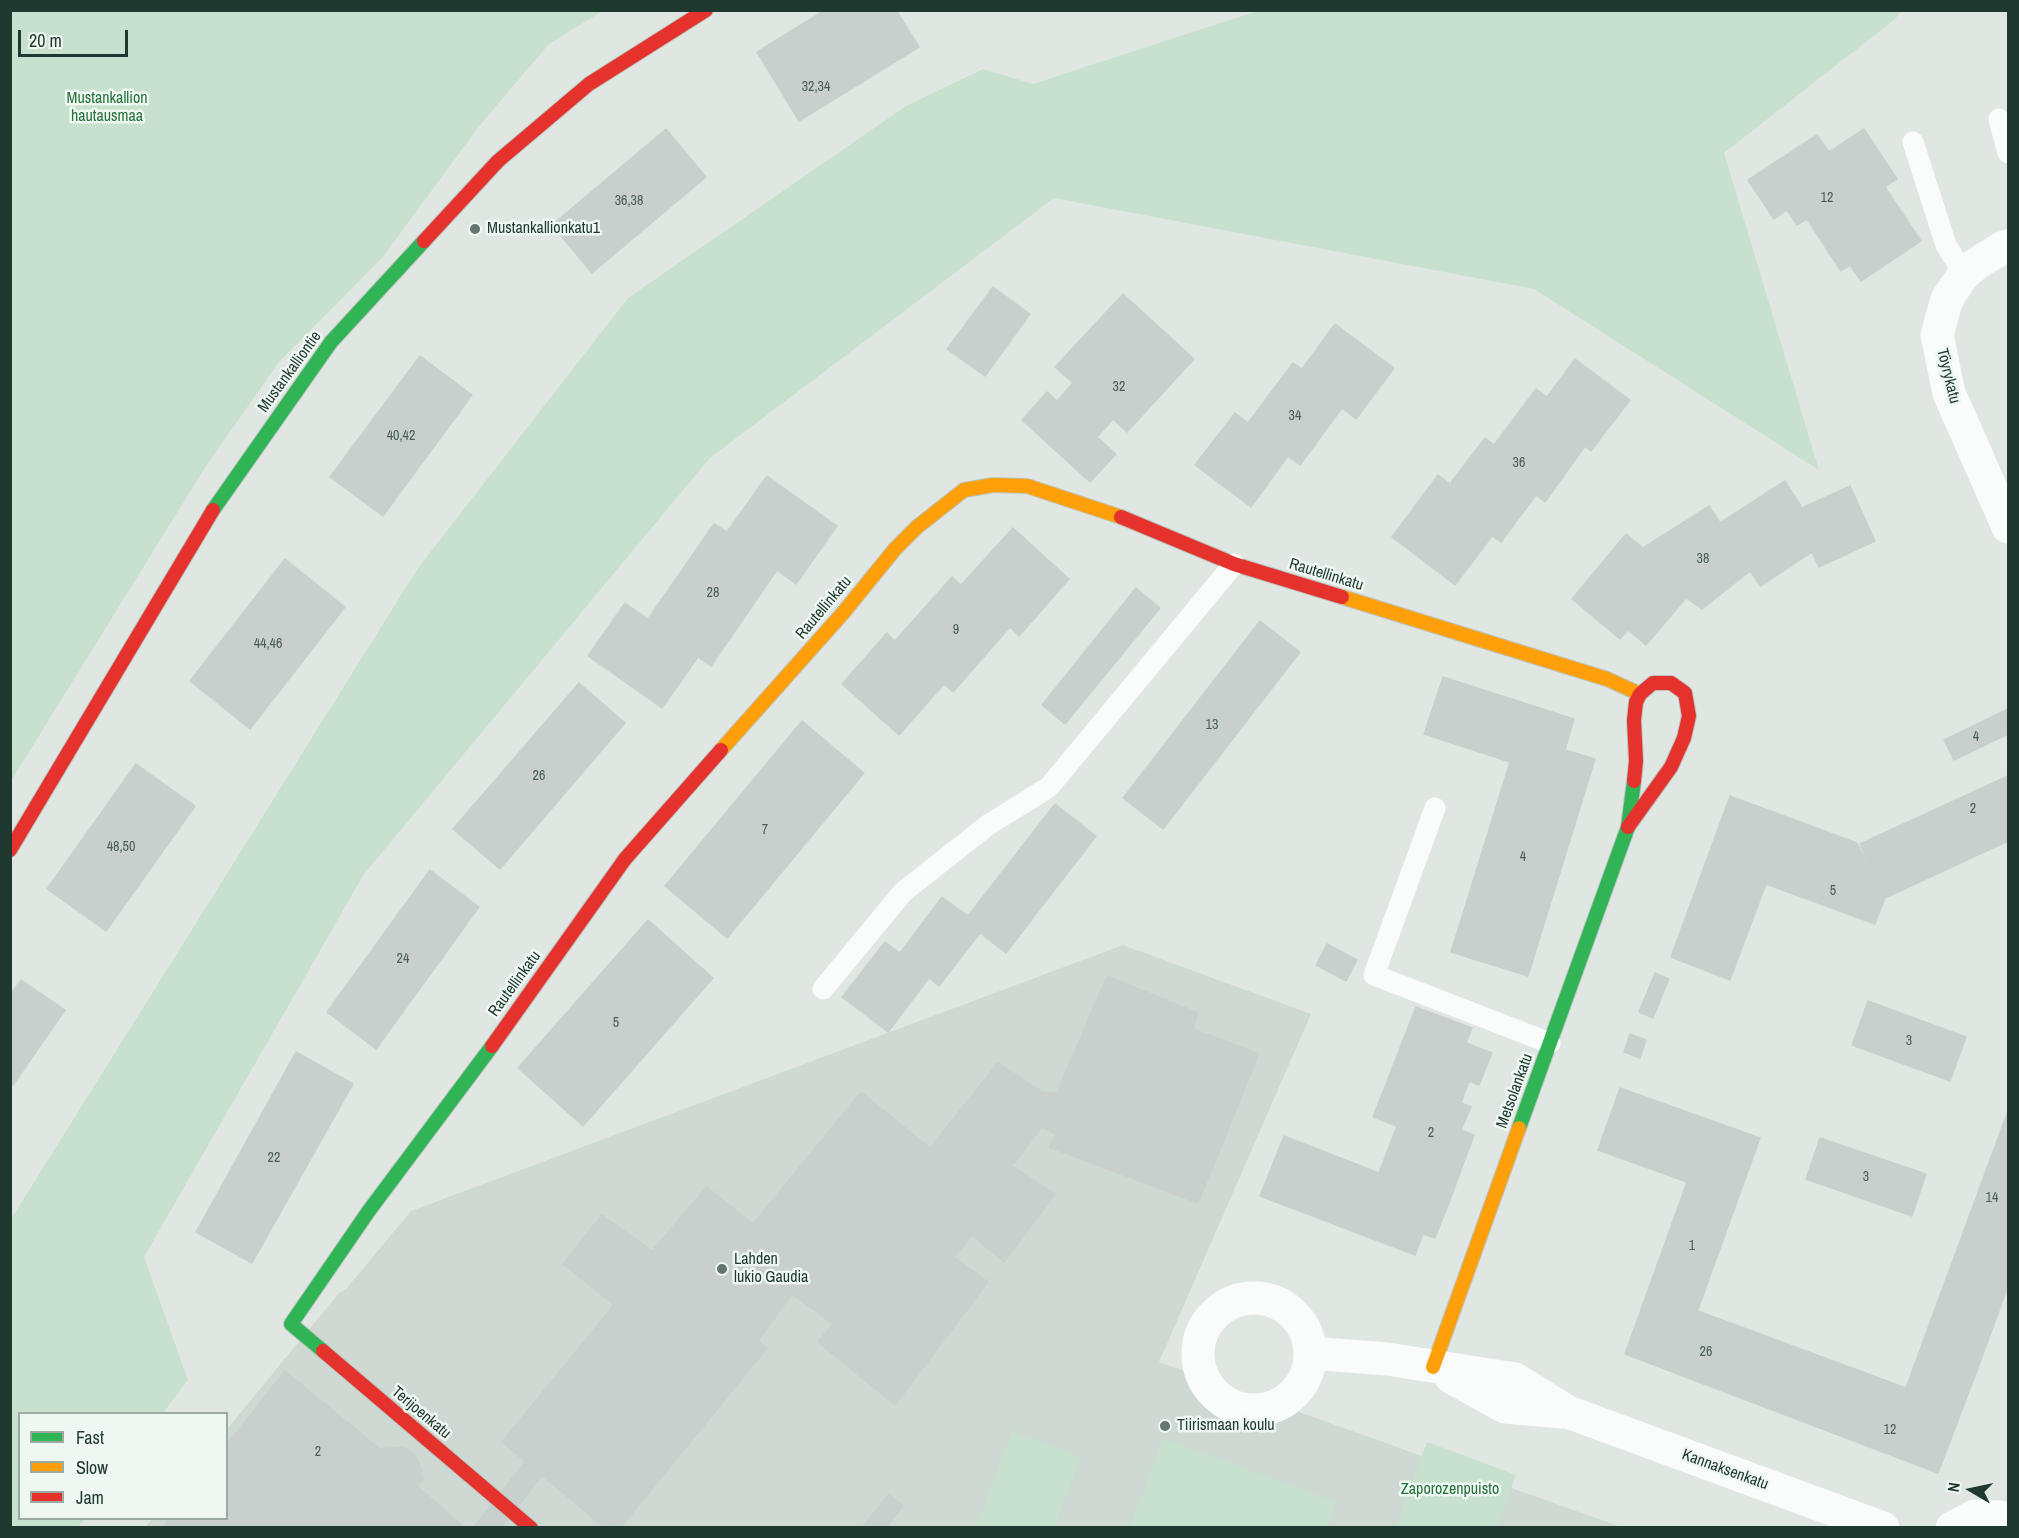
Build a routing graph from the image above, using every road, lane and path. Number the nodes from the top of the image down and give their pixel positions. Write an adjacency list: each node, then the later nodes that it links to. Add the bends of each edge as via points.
1 (706, 10): 12 (street, Mustankalliontie, via 589,84 498,161 331,342 206,520)
2 (2000, 119): 4 (lane)
3 (1913, 142): 6 (lane, via 1946,245)
4 (2008, 153)
5 (2008, 246): 6 (street, Töyrykatu)
6 (1964, 274): 7 (street, Töyrykatu, via 1947,299 1937,335 1948,393)
7 (2008, 527)
8 (1234, 564): 9 (street, Rautellinkatu, via 1607,679); 13 (lane, via 1049,787 988,825 903,892); 15 (street, Rautellinkatu, via 1108,512 1026,486 993,485 964,490 895,549 625,860)
9 (1640, 694): 11 (street, Metsolankatu, via 1634,720 1636,761); 11 (street, Metsolankatu, via 1653,683 1671,683 1685,693 1689,716 1671,767)
10 (1435, 808): 14 (lane, via 1374,975)
11 (1628, 826): 14 (street, Metsolankatu)
12 (10, 850)
13 (823, 989)
14 (1550, 1043): 17 (street, Metsolankatu)
15 (291, 1324): 19 (street, Terijoenkatu)
16 (1310, 1353): 17 (street, Kannaksenkatu)
17 (1433, 1367): 20 (street, Kannaksenkatu, via 1505,1407 1568,1412)
18 (2006, 1512): 21 (street, via 1975,1516)
19 (531, 1527)
20 (1883, 1527)
21 (1952, 1527)

